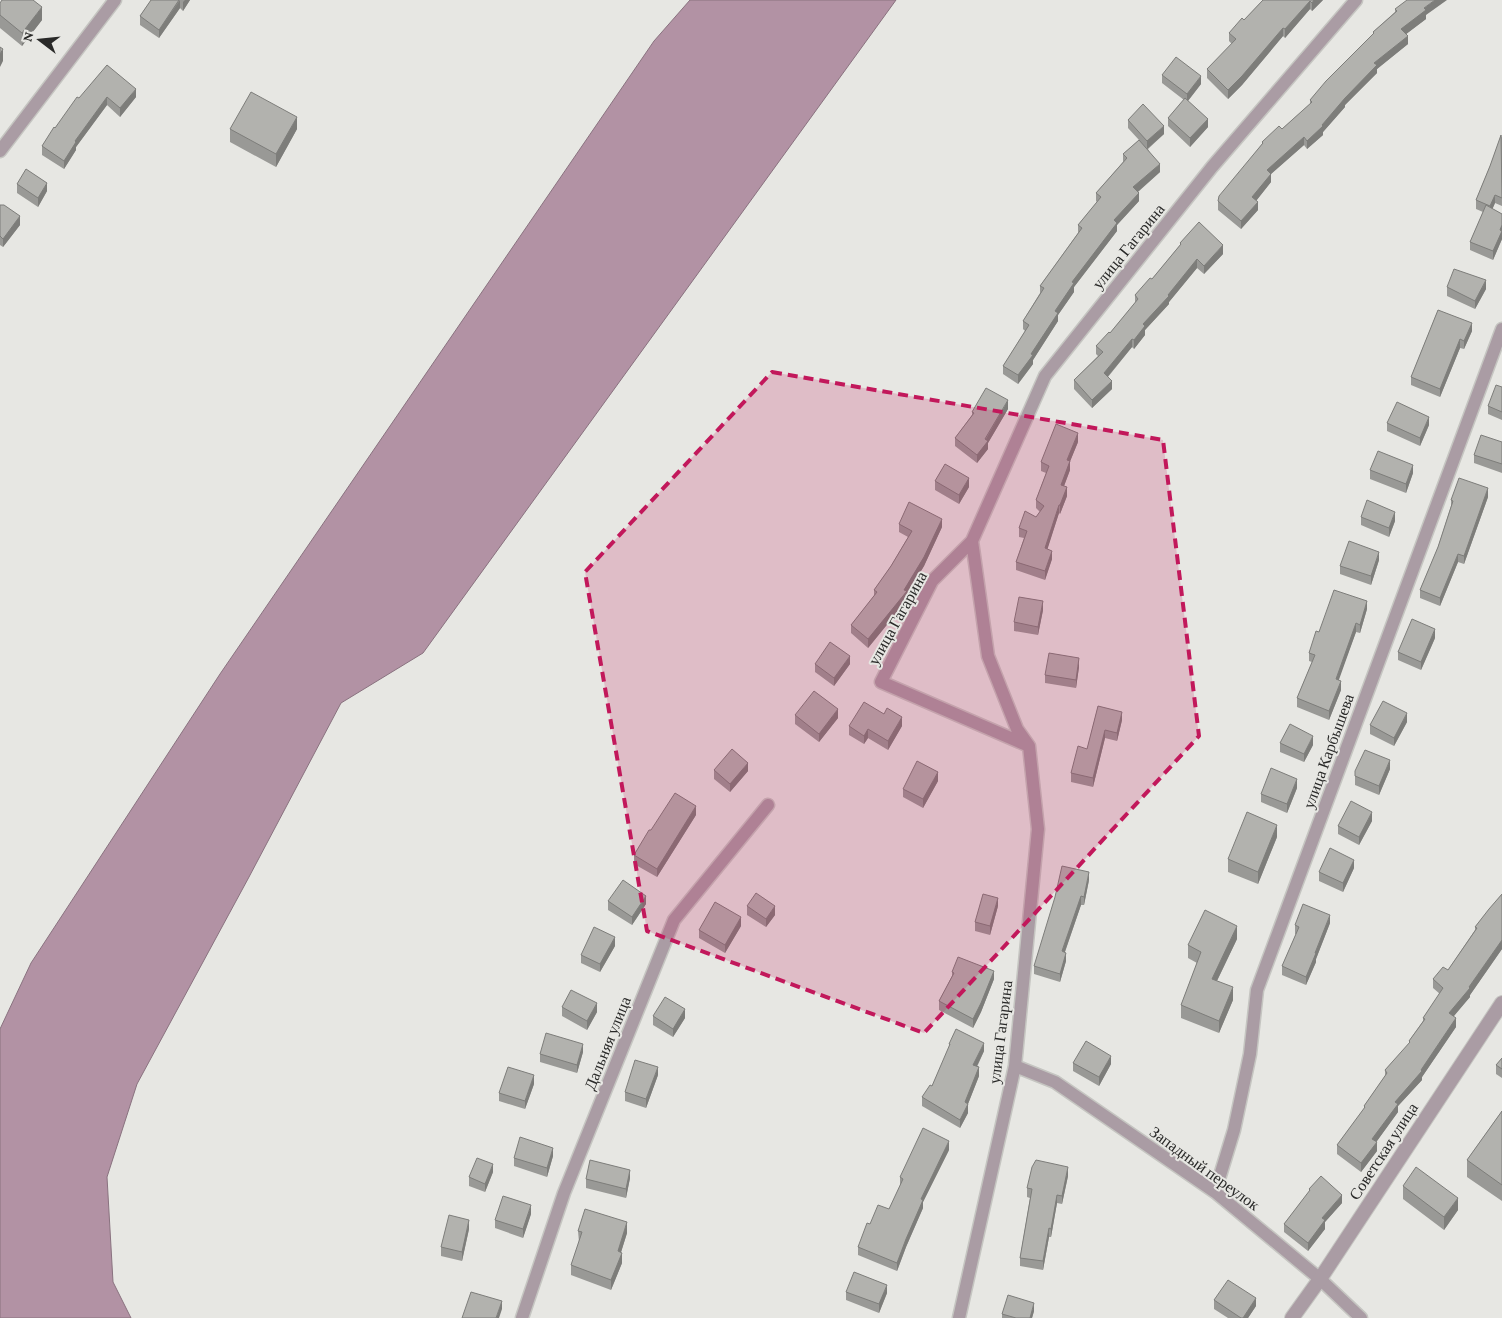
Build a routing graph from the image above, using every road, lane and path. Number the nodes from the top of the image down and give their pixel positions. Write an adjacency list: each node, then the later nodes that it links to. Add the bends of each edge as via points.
1 (115, 0): 3 (street)
2 (1356, 0): 5 (street, улица Гагарина, via 1212,167 1045,376)
3 (0, 151)
4 (1502, 329): 10 (street, улица Карбышева, via 1257,990 1250,1054 1234,1130)
5 (972, 541): 6 (street, улица Гагарина, via 988,656 1017,729); 6 (street, улица Гагарина, via 932,581 881,682)
6 (1028, 746): 9 (street, улица Гагарина, via 1038,829)
7 (768, 805): 12 (street, Дальняя улица, via 674,920 564,1193)
8 (1502, 1003): 11 (street, Советская улица)
9 (1015, 1066): 10 (street, Западный переулок, via 1055,1082); 13 (street, улица Гагарина)
10 (1215, 1192): 11 (street, Западный переулок)
11 (1320, 1279): 14 (street, Советская улица); 15 (street, Западный переулок)
12 (522, 1318)
13 (959, 1318)
14 (1292, 1318)
15 (1361, 1318)

